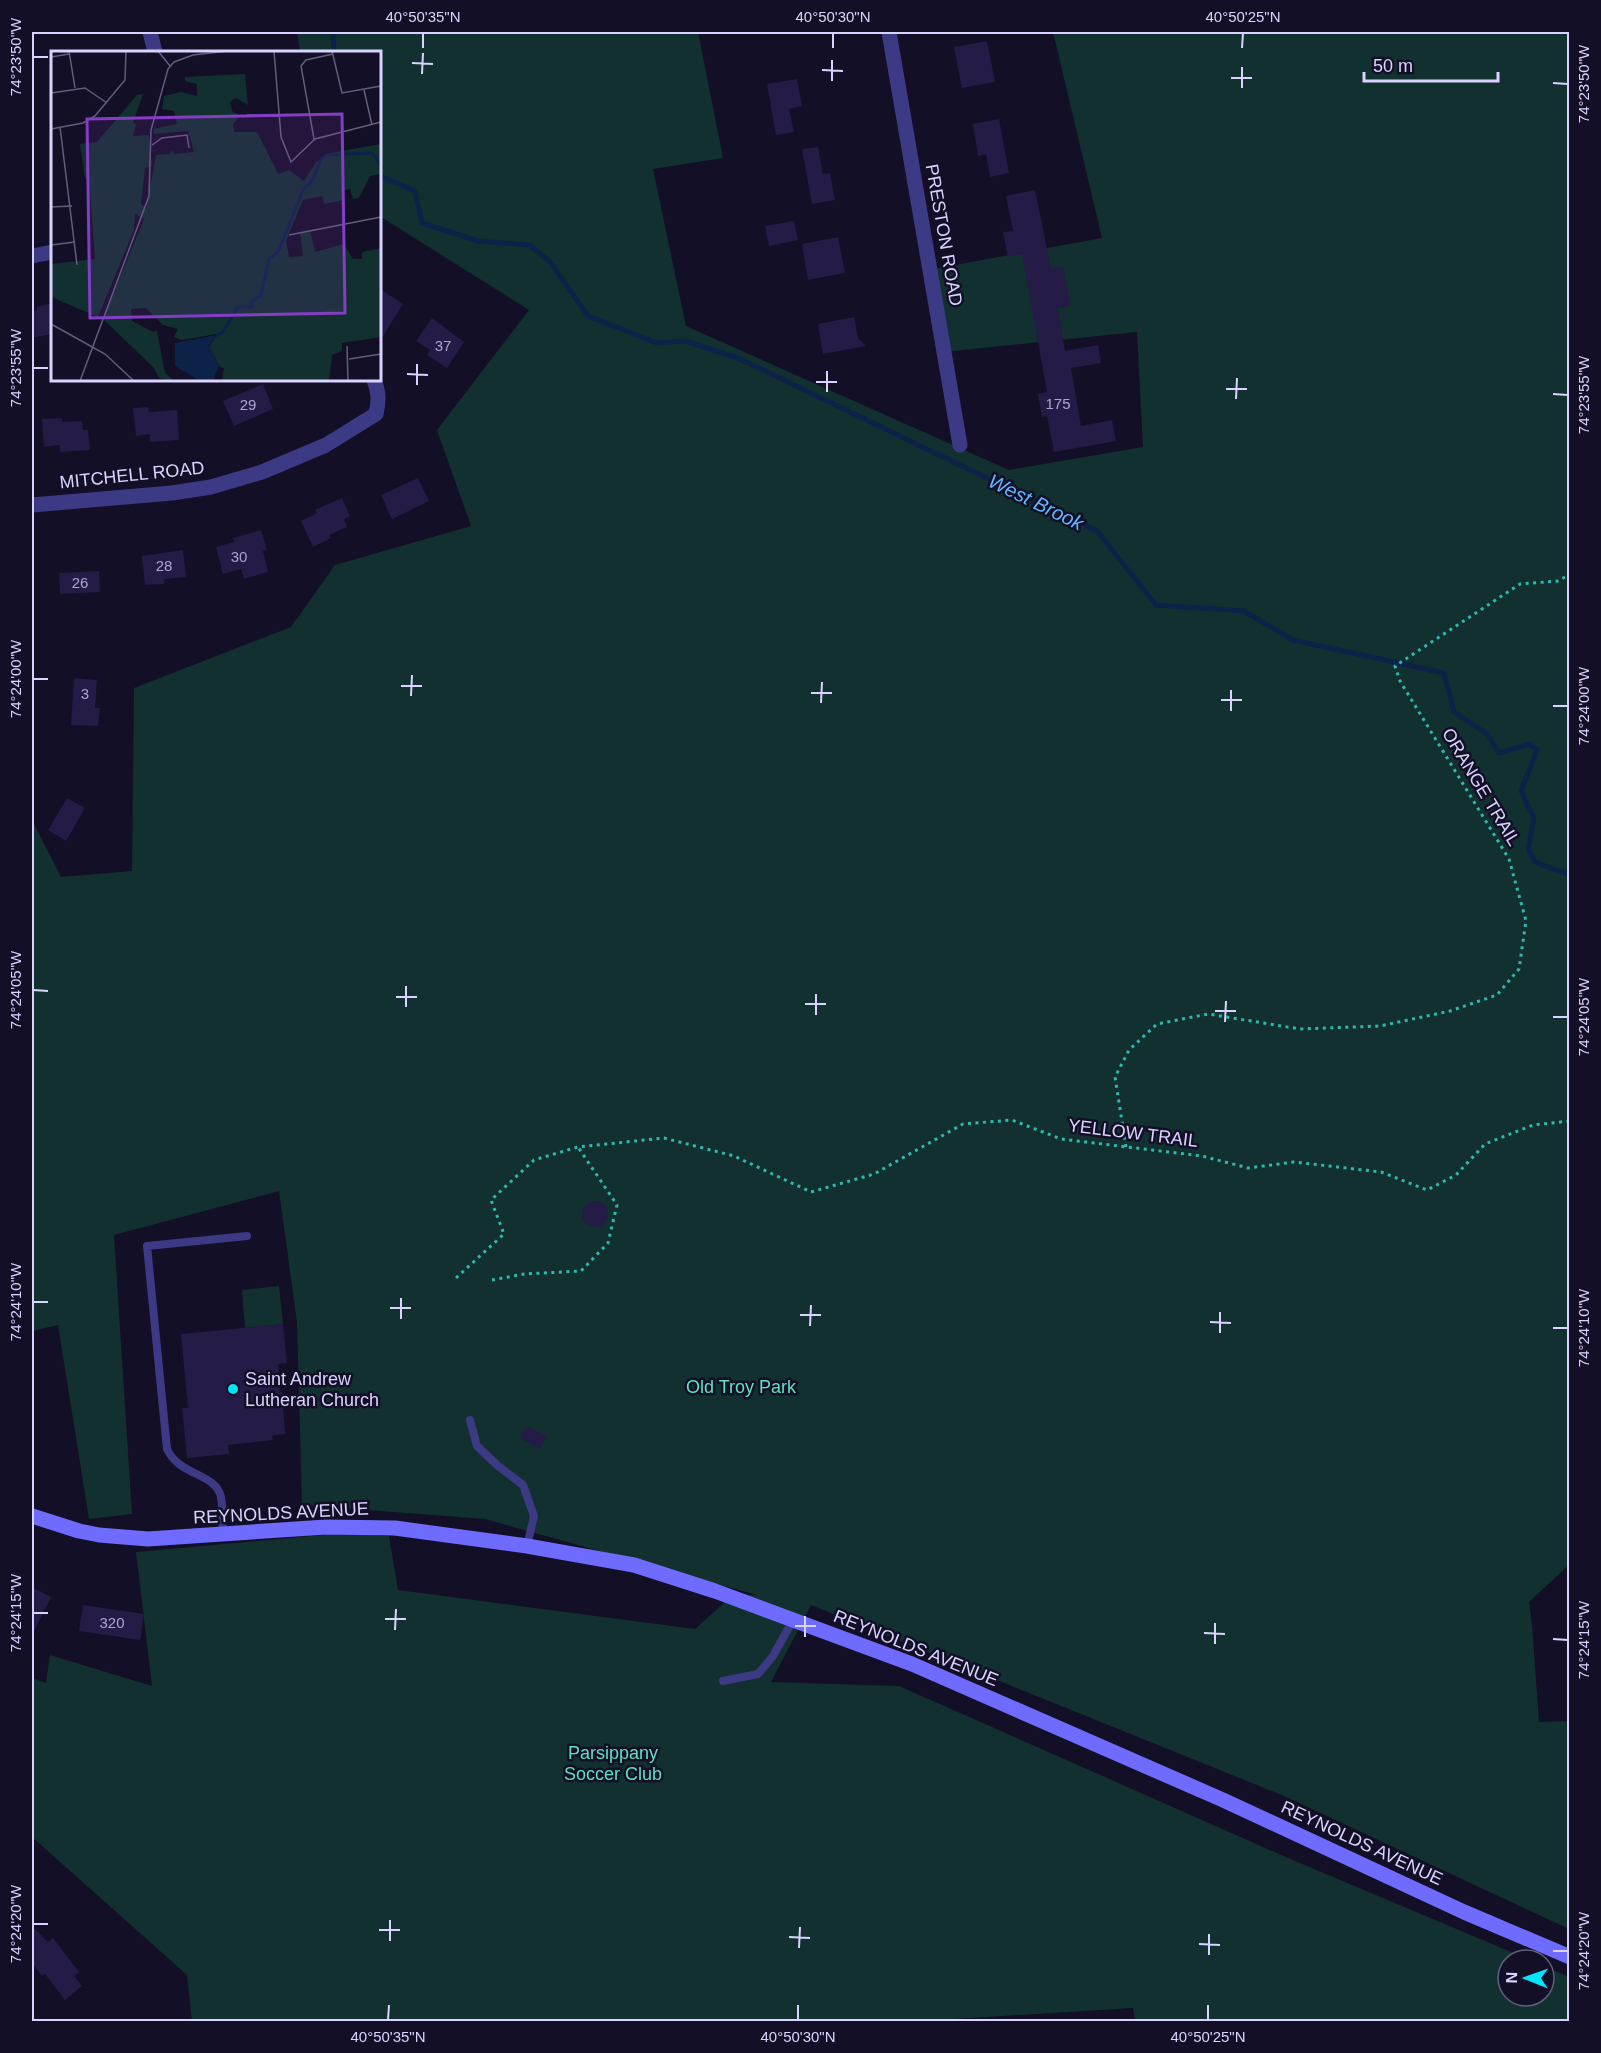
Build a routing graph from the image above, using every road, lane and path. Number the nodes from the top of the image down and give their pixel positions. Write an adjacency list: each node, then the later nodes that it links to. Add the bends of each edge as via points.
1 (150, 32): 3 (street)
2 (889, 32): 7 (street, PRESTON ROAD)
3 (155, 51)
4 (51, 252): 5 (street)
5 (32, 256)
6 (376, 384): 8 (street, MITCHELL ROAD, via 376,414 326,445 262,472 211,487 172,493)
7 (960, 445)
8 (32, 505)
9 (1569, 574): 12 (path, ORANGE TRAIL, via 1558,581 1520,584 1395,666 1400,681 1509,859 1526,921 1519,969 1497,995 1450,1011 1380,1026 1300,1029 1208,1014 1156,1024 1129,1050 1115,1077)
10 (1569, 1121): 12 (path, YELLOW TRAIL, via 1533,1125 1485,1144 1456,1174 1427,1190 1382,1172 1294,1162 1248,1168 1202,1156)
11 (578, 1147): 12 (path, YELLOW TRAIL, via 664,1138 734,1156 811,1192 874,1174 963,1124 1012,1120 1061,1139); 14 (path, YELLOW TRAIL, via 534,1160 491,1200 504,1234); 15 (path, via 617,1205 608,1243 581,1271)
12 (1126, 1147)
13 (247, 1236): 18 (lane, via 147,1246 167,1449 176,1463 208,1480 219,1491)
14 (456, 1278)
15 (492, 1280)
16 (470, 1420): 19 (lane, via 477,1446 523,1485 534,1516)
17 (32, 1516): 18 (street, REYNOLDS AVENUE, via 99,1535 148,1539)
18 (223, 1535): 19 (street, REYNOLDS AVENUE, via 326,1527 395,1528)
19 (527, 1546): 20 (street, REYNOLDS AVENUE, via 634,1565)
20 (793, 1620): 21 (lane, via 758,1674); 22 (street, REYNOLDS AVENUE, via 912,1664)
21 (723, 1681)
22 (1569, 1957)

